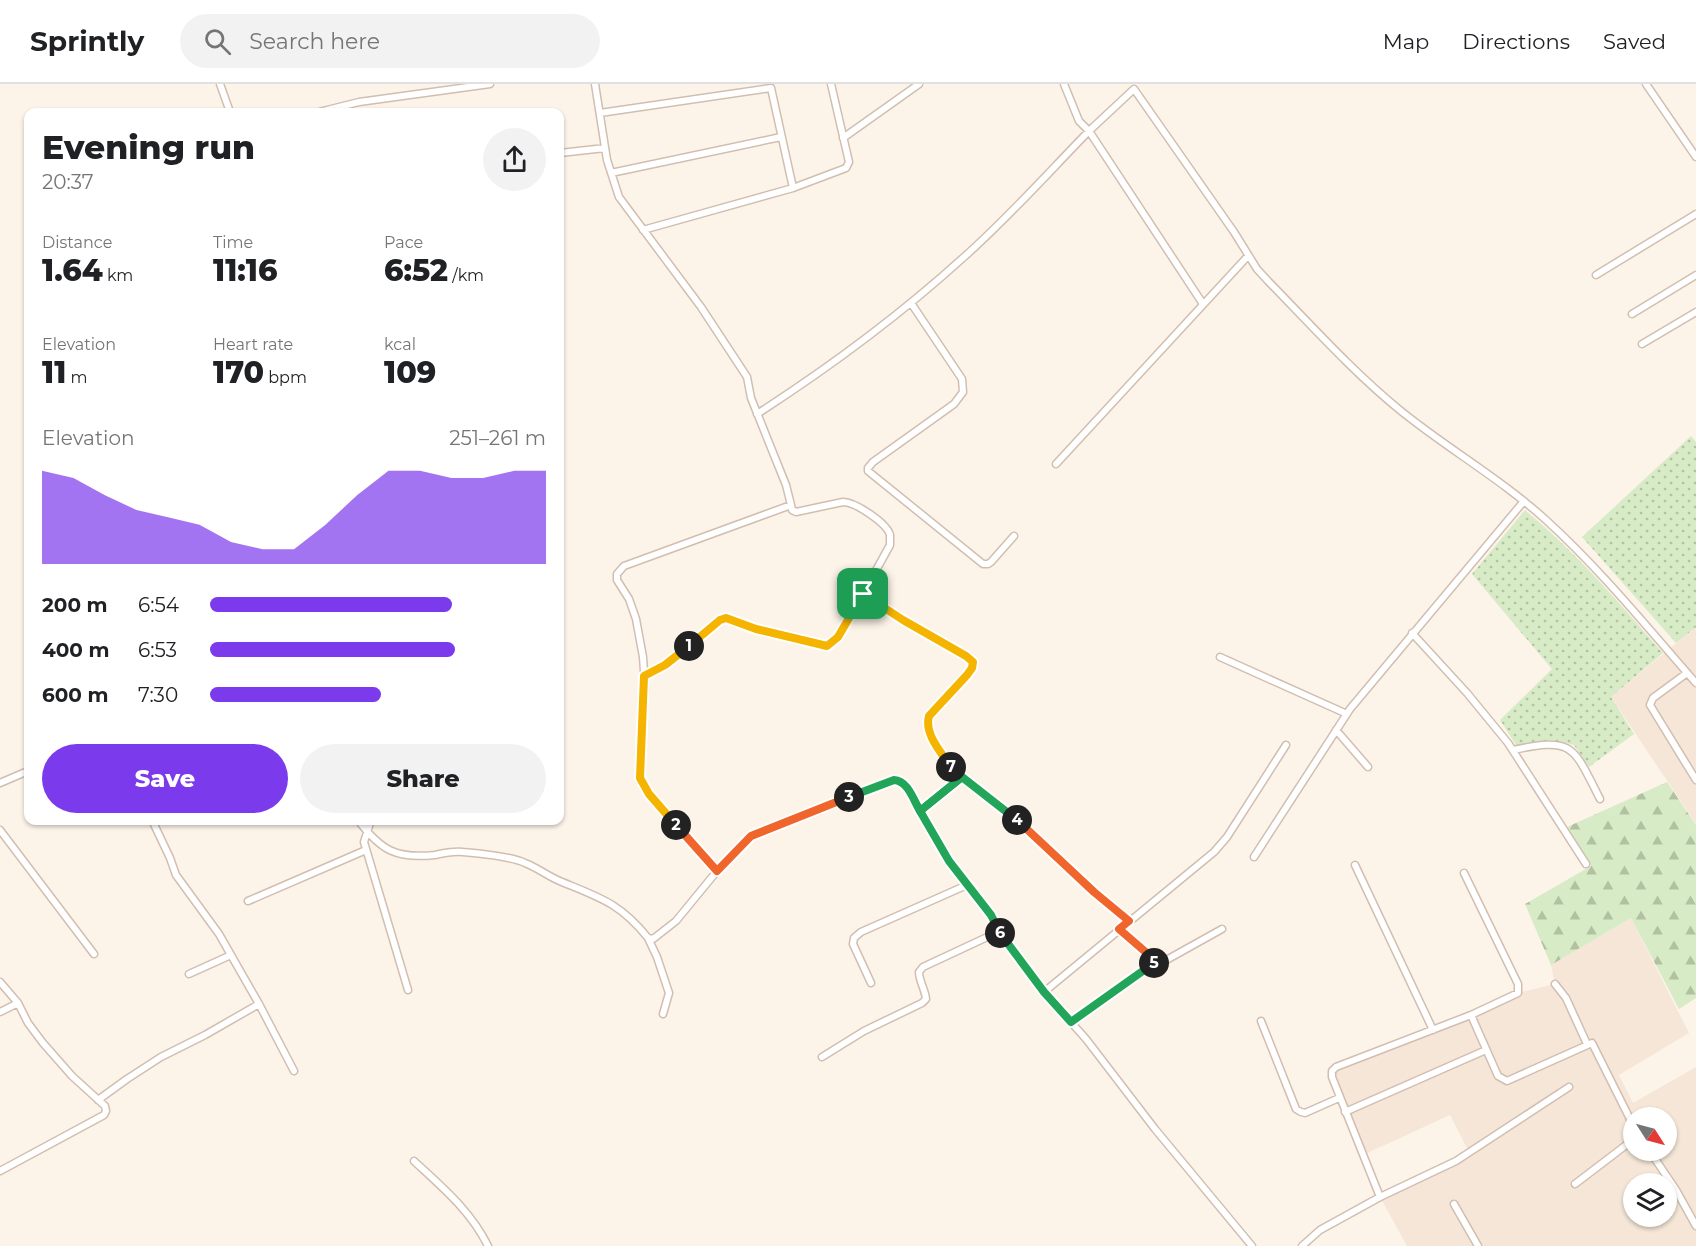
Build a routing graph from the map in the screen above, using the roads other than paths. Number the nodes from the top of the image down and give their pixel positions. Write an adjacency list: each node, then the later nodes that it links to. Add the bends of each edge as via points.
1 (220, 84): 9 (street)
2 (490, 84): 10 (street)
3 (595, 84): 11 (street)
4 (831, 84): 14 (street)
5 (919, 84): 14 (street)
6 (1064, 84): 12 (street, via 1079,121)
7 (1646, 84): 17 (street)
8 (1132, 86): 12 (street); 22 (street)
9 (229, 108)
10 (335, 108)
11 (600, 112): 13 (street, via 771,88); 15 (street)
12 (1089, 131): 25 (street, via 1009,215); 26 (street)
13 (781, 137): 18 (street); 19 (street)
14 (843, 138): 19 (street, via 849,166)
15 (605, 148): 16 (street); 18 (street)
16 (564, 153)
17 (1696, 157)
18 (611, 173): 21 (street, via 619,197)
19 (793, 188): 21 (street)
20 (1696, 214): 23 (street)
21 (643, 230): 30 (street, via 742,368)
22 (1248, 256): 26 (street); 32 (street, via 1379,392)
23 (1596, 275)
24 (1696, 275): 28 (street)
25 (911, 303): 30 (street, via 843,356); 34 (street, via 962,379 963,392 954,404 873,462 868,471 982,564 991,562)
26 (1203, 304): 31 (street)
27 (1696, 312): 29 (street)
28 (1632, 314)
29 (1642, 344)
30 (757, 414): 33 (street)
31 (1056, 464)
32 (1524, 501): 36 (street); 38 (street, via 1627,602)
33 (791, 505): 35 (street, via 796,512 851,502 887,529 890,545); 39 (street, via 619,569 617,580 636,619)
34 (1014, 536)
35 (863, 594): 39 (street, via 838,637 827,646 726,618 665,665); 47 (street, via 973,662 967,675 929,716 927,724 951,768)
36 (1412, 633): 41 (street); 44 (street)
37 (1220, 657): 41 (street)
38 (1687, 673): 40 (street); 48 (street, via 1653,698 1650,705)
39 (644, 676): 61 (street, via 640,778 649,794)
40 (1696, 683)
41 (1347, 714): 42 (street)
42 (1336, 730): 45 (street); 58 (street)
43 (1286, 745): 65 (street, via 1214,852)
44 (1513, 750): 50 (street, via 1542,744 1566,746 1576,755); 59 (street)
45 (1368, 767)
46 (24, 773): 49 (street)
47 (962, 777): 51 (street); 65 (street, via 1018,821)
48 (1696, 780)
49 (0, 783)
50 (1600, 799)
51 (920, 811): 61 (street, via 905,785 894,780 751,836); 63 (street)
52 (154, 825): 71 (street, via 176,874)
53 (361, 825): 56 (street)
54 (369, 825): 56 (street)
55 (0, 830): 70 (street)
56 (366, 832): 57 (street); 69 (street, via 372,840 400,855 460,851 524,862 617,906)
57 (366, 850): 64 (street); 77 (street)
58 (1254, 857)
59 (1586, 864)
60 (1355, 865): 86 (street)
61 (717, 871): 69 (street, via 676,921 658,936)
62 (1464, 873): 83 (street, via 1519,989 1518,993)
63 (967, 885): 68 (street, via 991,915); 75 (street, via 854,938 853,944)
64 (248, 901)
65 (1129, 921): 66 (street)
66 (1119, 929): 72 (street); 78 (street)
67 (1222, 929): 72 (street, via 1161,963)
68 (998, 932): 78 (street); 89 (street, via 923,967 919,978 926,999 922,1003)
69 (648, 938): 82 (street, via 669,993)
70 (94, 954)
71 (231, 955): 73 (street); 80 (street)
72 (1156, 961): 85 (street)
73 (189, 974)
74 (0, 982): 79 (street)
75 (871, 983)
76 (1555, 984): 87 (street, via 1566,998)
77 (408, 990)
78 (1044, 992): 85 (street)
79 (18, 1003): 81 (street); 93 (street, via 43,1043)
80 (259, 1004): 90 (street); 93 (street, via 160,1057)
81 (0, 1012)
82 (663, 1014)
83 (1471, 1015): 86 (street); 88 (street)
84 (1261, 1021): 92 (street, via 1296,1108 1305,1113)
85 (1071, 1022): 105 (street)
86 (1433, 1030): 92 (street, via 1336,1067 1332,1077)
87 (1587, 1044): 88 (street, via 1506,1081 1498,1076); 94 (street, via 1594,1046)
88 (1486, 1050): 95 (street)
89 (822, 1057)
90 (294, 1071)
91 (1569, 1087): 101 (street, via 1456,1161)
92 (1340, 1098): 95 (street)
93 (98, 1100): 99 (street, via 105,1106 104,1114)
94 (1624, 1107)
95 (1346, 1112): 101 (street)
96 (1623, 1147): 100 (street)
97 (414, 1161): 104 (street, via 457,1201)
98 (1656, 1161): 103 (street)
99 (0, 1171)
100 (1575, 1184)
101 (1380, 1197): 106 (street, via 1320,1230)
102 (1454, 1204): 107 (street)
103 (1696, 1226)
104 (488, 1246)
105 (1252, 1246)
106 (1302, 1246)
107 (1478, 1246)

